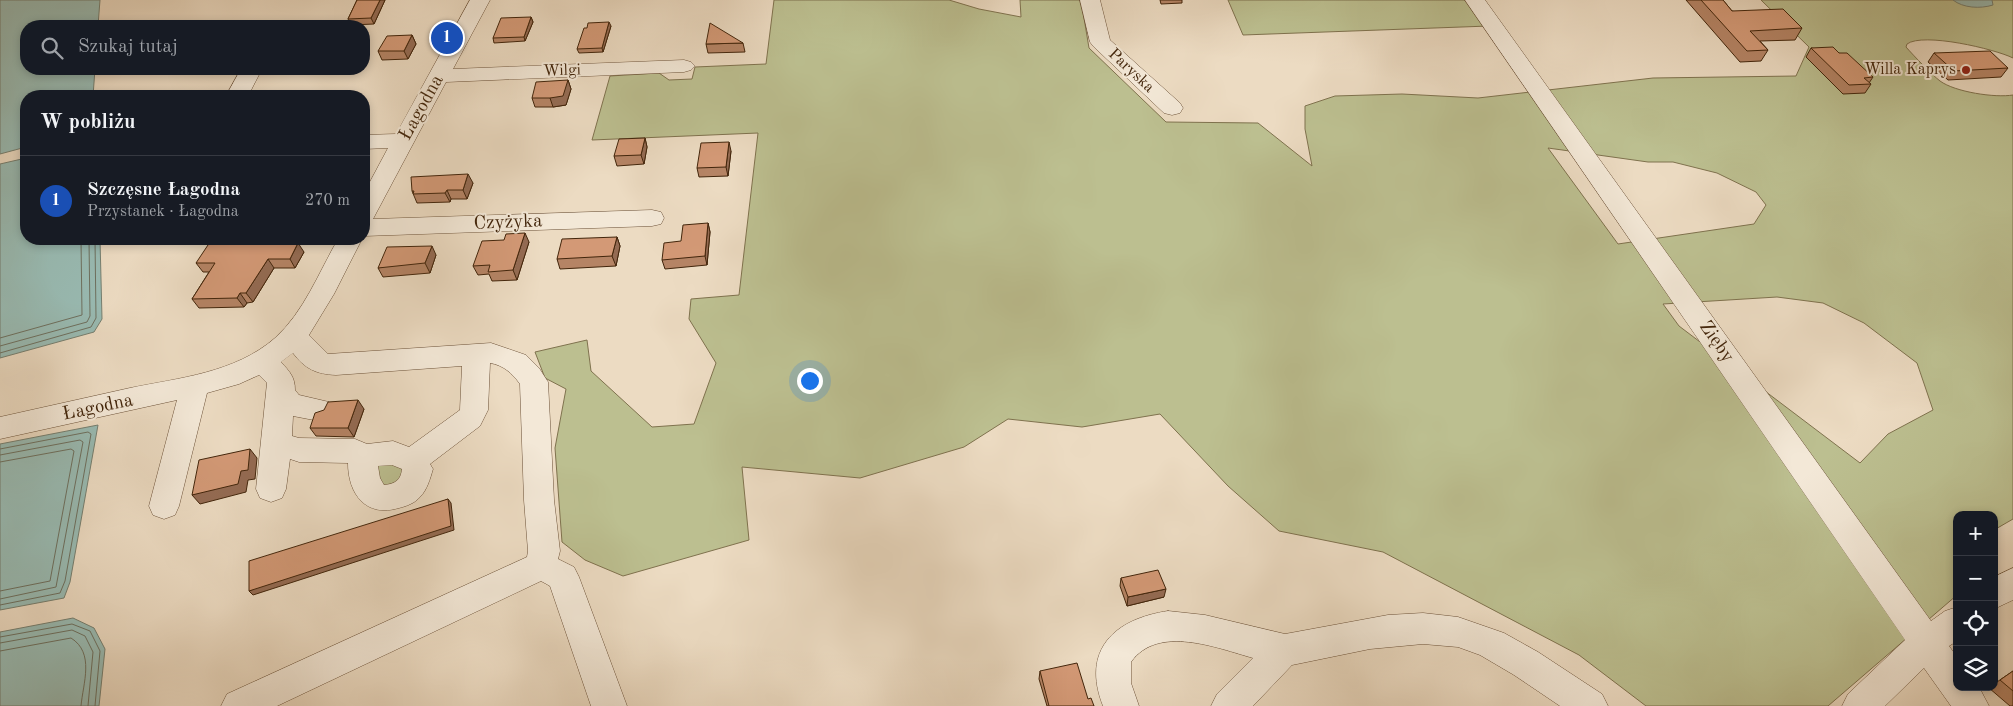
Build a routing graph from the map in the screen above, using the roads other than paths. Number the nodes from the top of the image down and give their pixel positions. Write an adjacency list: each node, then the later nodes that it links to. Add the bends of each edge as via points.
1 (480, 0): 6 (street, Łagodna)
2 (1090, 0): 8 (street, Paryska, via 1100,42)
3 (1474, 0): 32 (street, Zięby)
4 (684, 66): 6 (street, Wilgi)
5 (248, 75): 7 (street)
6 (440, 76): 9 (street, Łagodna)
7 (240, 90)
8 (1172, 108)
9 (403, 141): 10 (street); 11 (street, Łagodna)
10 (370, 142)
11 (370, 204)
12 (652, 218): 13 (street, Czyżyka)
13 (370, 228)
14 (347, 245): 15 (street, Łagodna, via 301,327)
15 (289, 340): 16 (street, via 301,343 322,364 336,366); 17 (street, Łagodna)
16 (476, 353): 25 (street, via 474,410 470,418); 28 (street, via 509,357 524,367 534,382 544,551)
17 (262, 361): 18 (street, Łagodna, via 231,376); 19 (street, via 281,380)
18 (195, 386): 21 (street, Łagodna, via 108,394); 22 (street, Łagodna); 27 (street)
19 (280, 394): 20 (street, via 291,404); 23 (street)
20 (319, 410)
21 (0, 414)
22 (0, 428)
23 (278, 444): 24 (street, via 299,450 355,451); 26 (street)
24 (363, 456): 25 (street, via 393,452); 25 (street, via 363,477 369,490 377,497 391,498 407,491 416,480 418,469)
25 (413, 460)
26 (270, 489)
27 (164, 506)
28 (541, 566): 36 (street); 37 (street, via 563,577)
29 (2013, 582): 30 (street)
30 (1998, 592)
31 (1953, 625): 32 (street)
32 (1927, 642): 34 (street, Zięby); 41 (street)
33 (1284, 650): 38 (street, via 1199,628 1170,627 1141,632 1128,639 1118,651 1112,670 1114,690); 39 (street); 40 (street, via 1415,627 1458,632 1486,642)
34 (1953, 680)
35 (1960, 691): 42 (street, Zięby)
36 (239, 706)
37 (608, 706)
38 (1121, 706)
39 (1229, 706)
40 (1590, 706)
41 (1860, 706)
42 (1970, 706)

